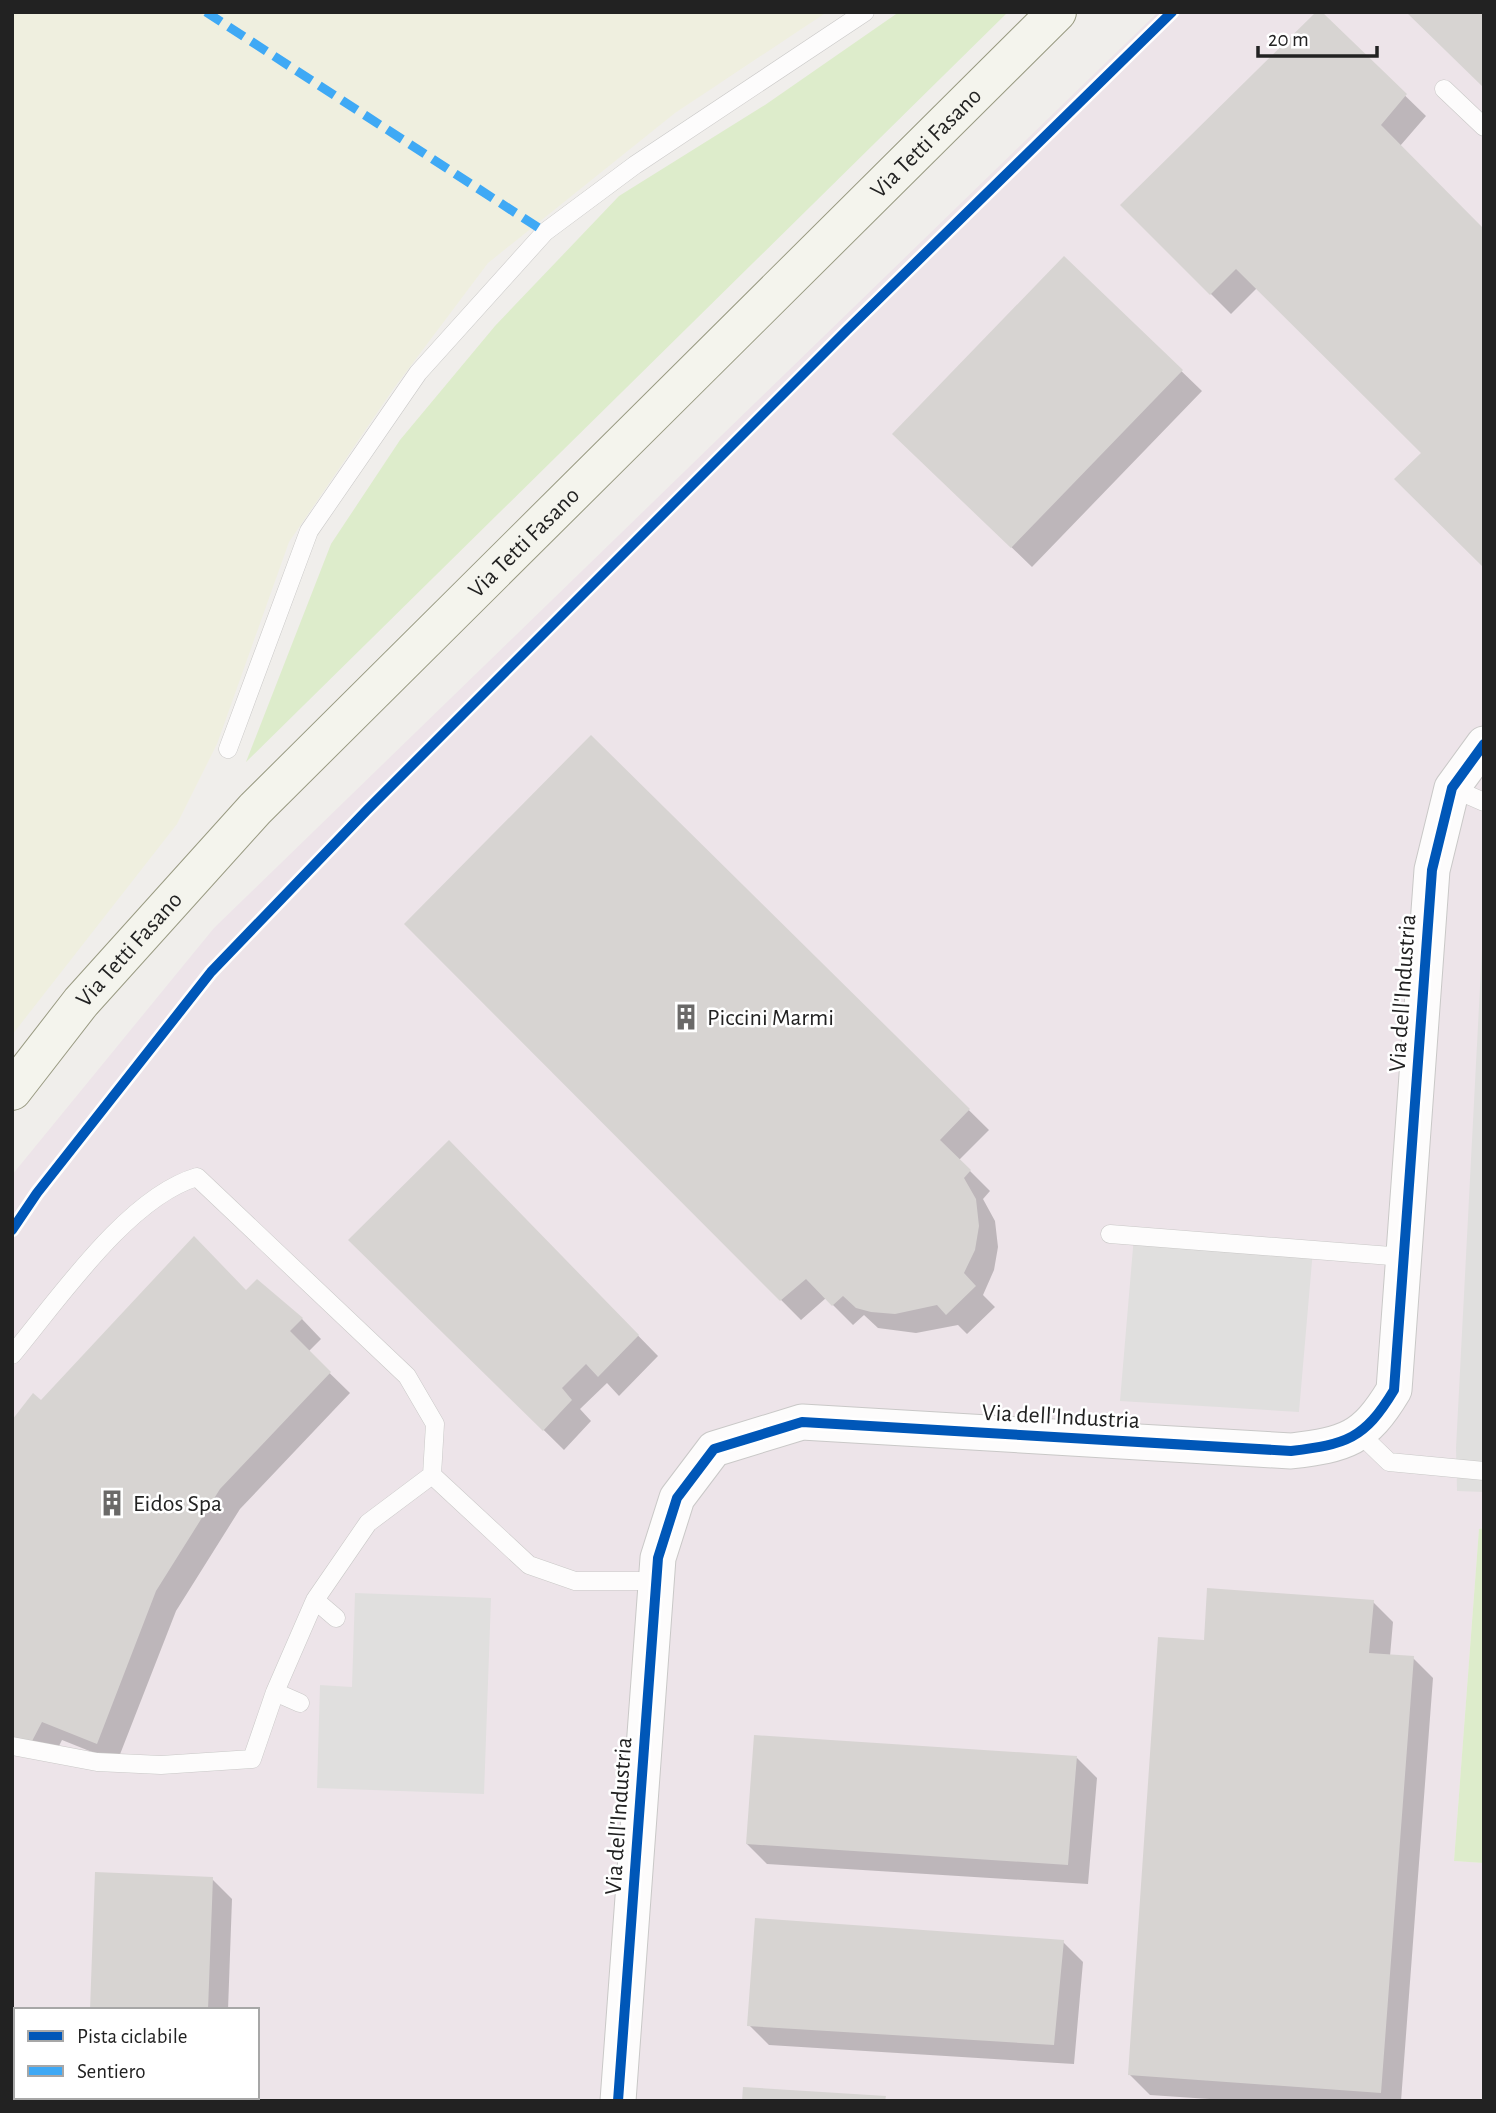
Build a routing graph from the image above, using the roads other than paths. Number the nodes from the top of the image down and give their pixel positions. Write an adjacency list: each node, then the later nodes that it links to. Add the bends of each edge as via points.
1 (864, 12): 6 (lane, via 635,165 545,232 418,373 309,531)
2 (1057, 12): 9 (main road, Via Tetti Fasano, via 255,809 81,1002)
3 (1444, 89): 4 (lane)
4 (1484, 127)
5 (1484, 744): 7 (street, Via dell'Industria)
6 (228, 749)
7 (1452, 788): 8 (lane); 11 (street, Via dell'Industria, via 1432,870)
8 (1484, 803)
9 (12, 1091)
10 (1110, 1234): 11 (lane)
11 (1404, 1257): 13 (street, Via dell'Industria, via 1394,1390 1378,1418)
12 (12, 1355): 15 (lane, via 104,1244 173,1184 197,1177 407,1376 435,1424)
13 (1359, 1433): 14 (lane, via 1389,1462); 16 (street, Via dell'Industria, via 1336,1446 1291,1451 802,1422 714,1449 677,1498 658,1558)
14 (1484, 1471)
15 (432, 1475): 16 (lane, via 529,1565 575,1581); 17 (lane, via 368,1523)
16 (656, 1581): 22 (street, Via dell'Industria)
17 (315, 1600): 18 (lane); 19 (lane)
18 (336, 1618)
19 (275, 1692): 20 (lane); 21 (lane, via 253,1759 161,1765 97,1762)
20 (300, 1703)
21 (12, 1746)
22 (618, 2101)

